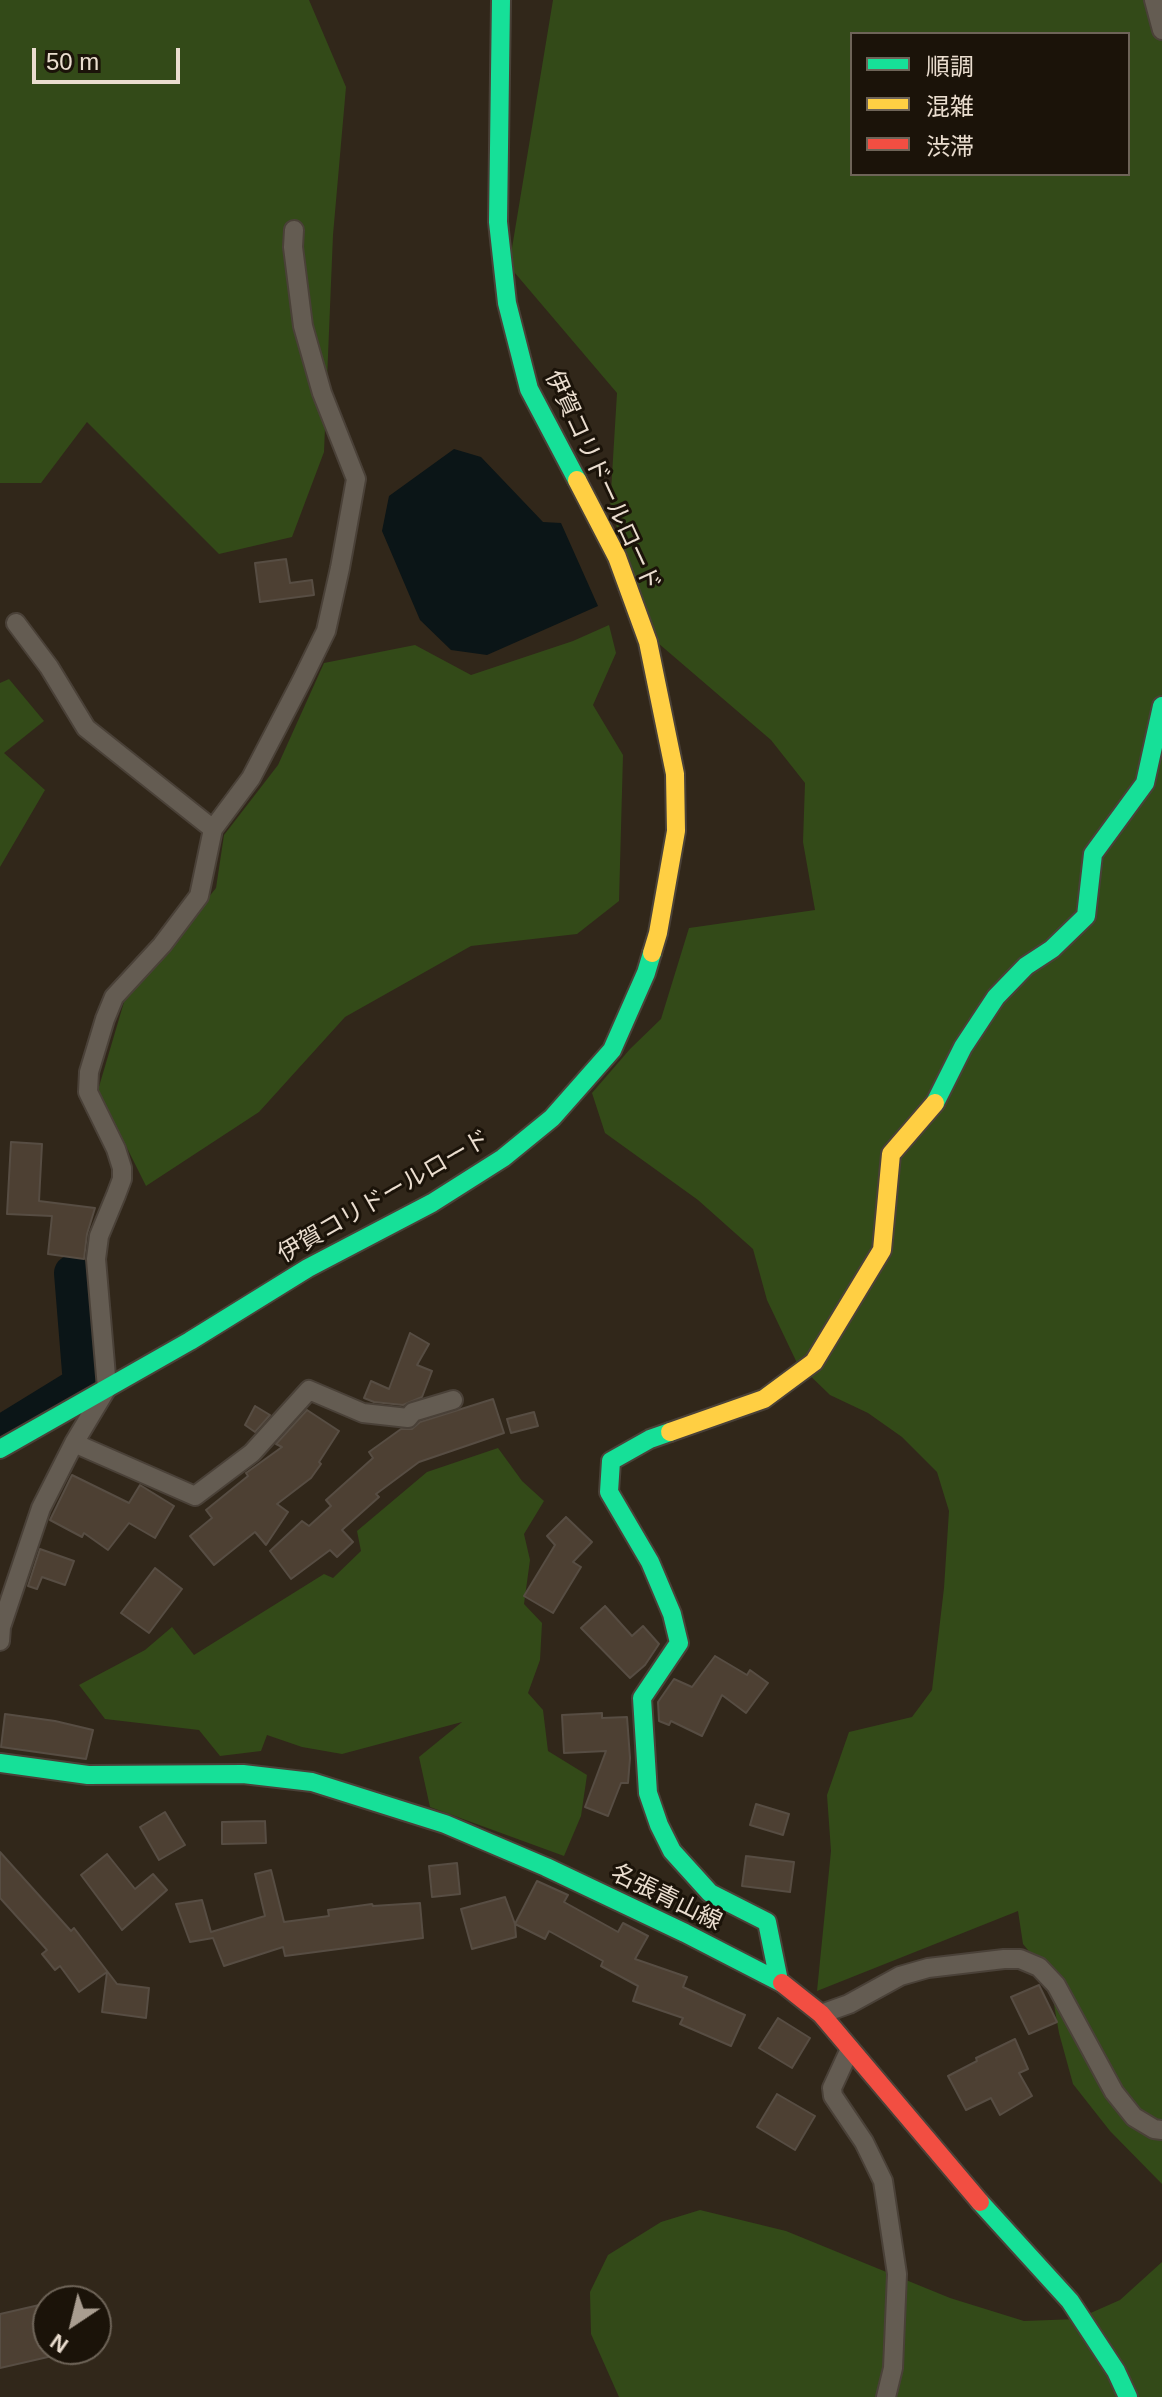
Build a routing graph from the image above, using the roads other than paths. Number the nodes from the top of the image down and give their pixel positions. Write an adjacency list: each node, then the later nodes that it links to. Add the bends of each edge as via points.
1 (501, 0): 8 (street, 伊賀コリドールロード, via 498,222 507,303 529,389 617,557 660,692 675,774 676,831 658,933 612,1050 552,1118 503,1158 432,1203 308,1268)
2 (1154, 0): 3 (street)
3 (1162, 30)
4 (294, 230): 7 (street, via 303,326 356,479 326,631 251,778)
5 (16, 623): 7 (street, via 86,728)
6 (1162, 706): 14 (street, via 1145,783 1093,854 1086,916 996,997 963,1047 939,1098 891,1154 882,1250 814,1362 764,1399 650,1439 611,1461 609,1492 650,1562 679,1643 642,1698 648,1793 672,1851 710,1893 767,1922)
7 (213, 829): 8 (street, via 199,896 114,997 89,1072 88,1092 122,1168 96,1259)
8 (107, 1388): 10 (street); 11 (street, 伊賀コリドールロード)
9 (453, 1400): 10 (street, via 408,1418 363,1413 309,1390 252,1453 195,1496)
10 (74, 1443): 12 (street, via 41,1508)
11 (0, 1449)
12 (0, 1641)
13 (0, 1763): 14 (street, 名張青山線, via 88,1775 243,1774 312,1782 474,1836)
14 (779, 1981): 15 (street, 名張青山線)
15 (821, 2014): 16 (street, 名張青山線); 17 (street, via 928,1968 1020,1959 1039,1967 1056,1985 1114,2092 1134,2117)
16 (850, 2049): 18 (street, via 833,2096 883,2181 897,2274 893,2368); 19 (street, 名張青山線, via 1070,2301)
17 (1162, 2130)
18 (886, 2397)
19 (1128, 2397)

